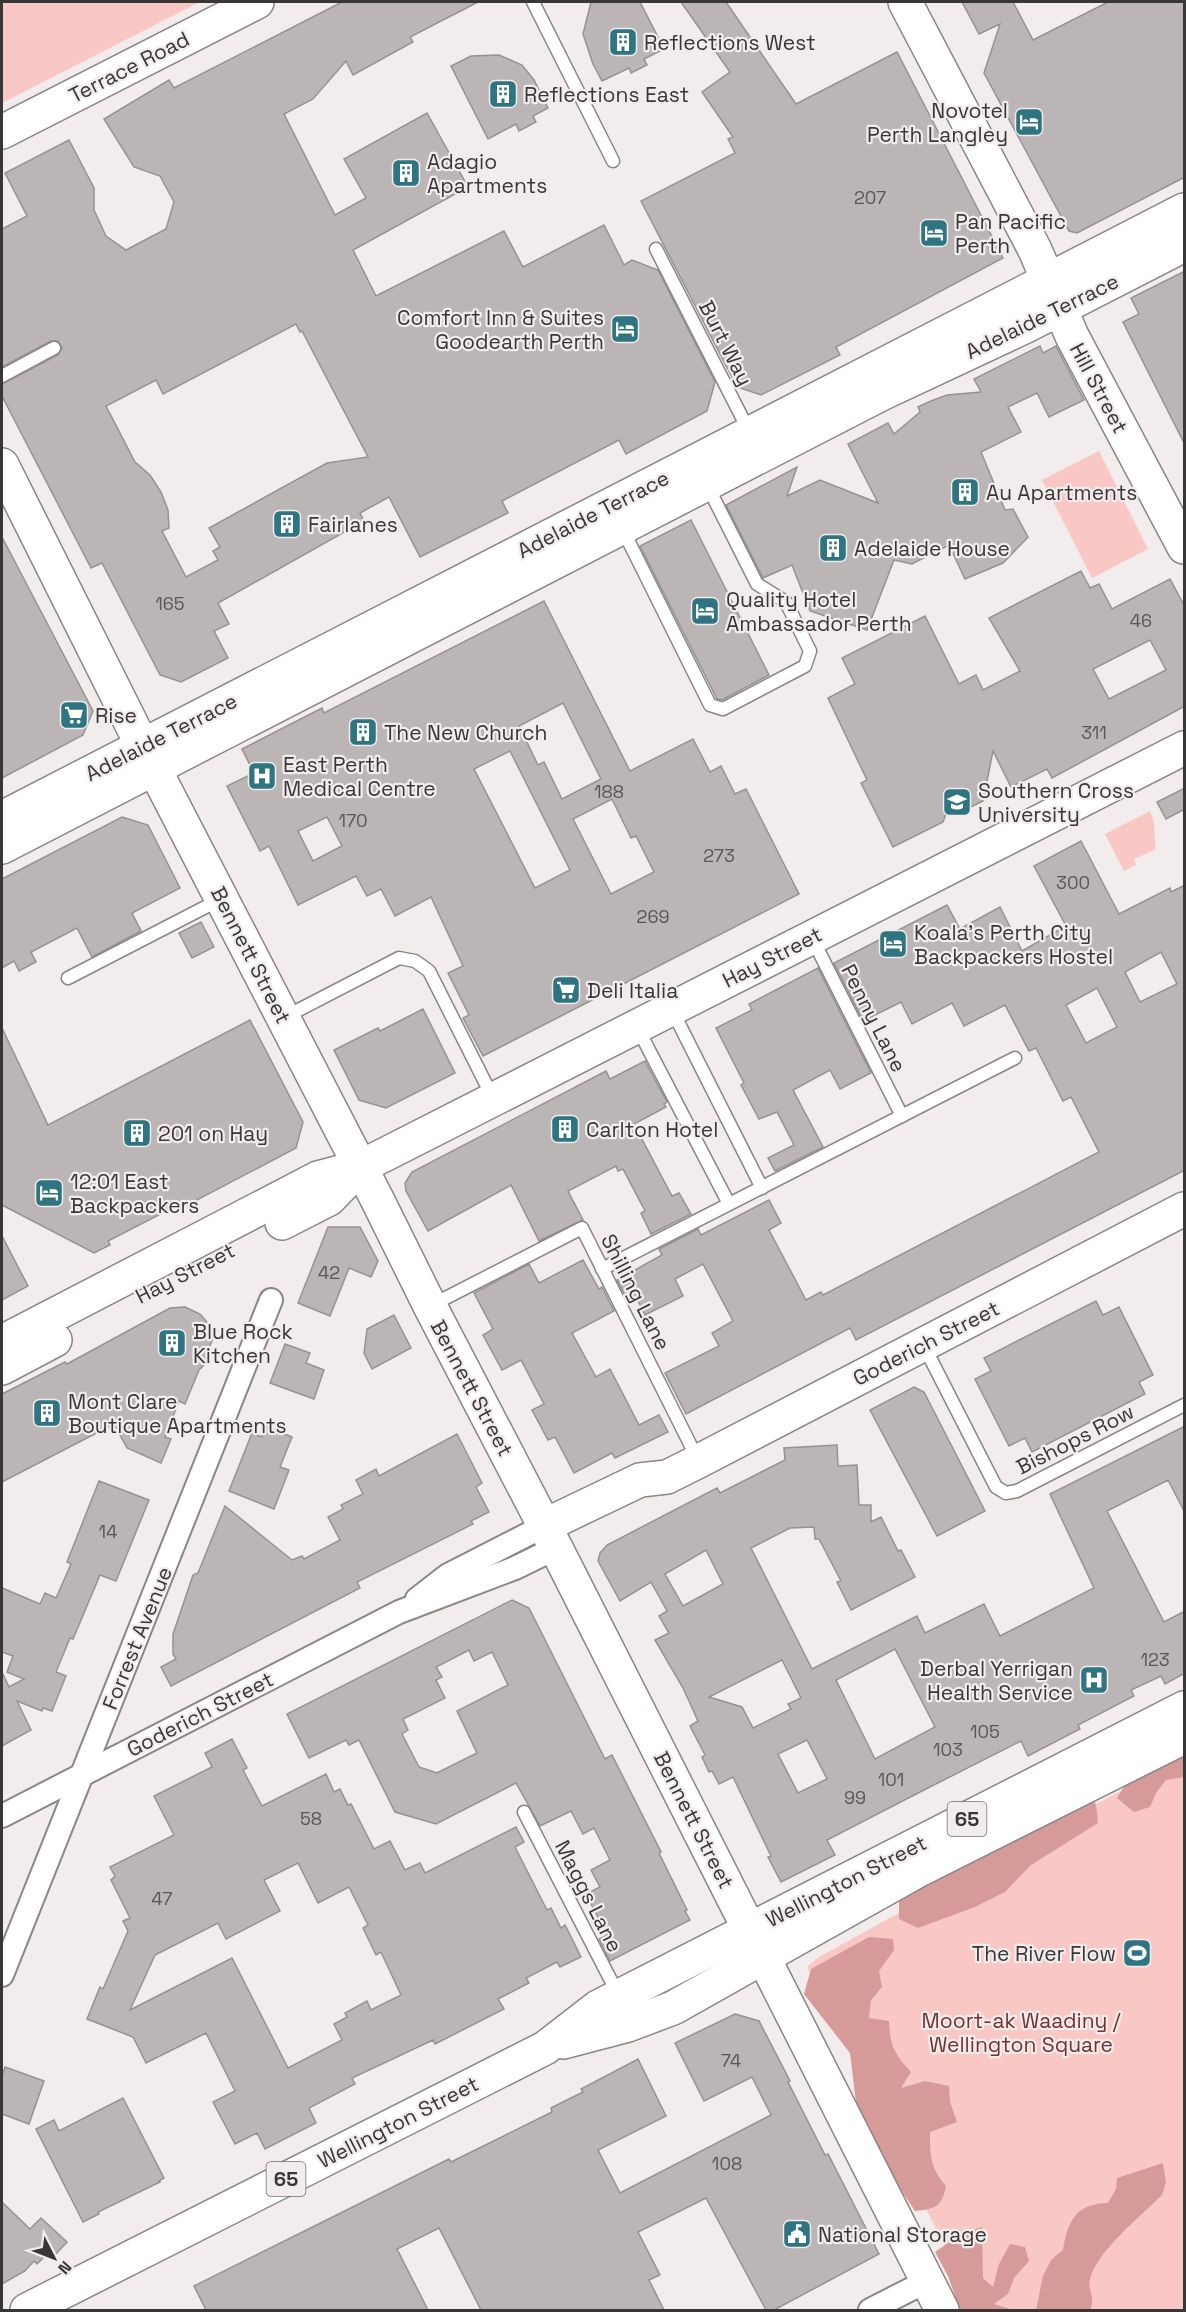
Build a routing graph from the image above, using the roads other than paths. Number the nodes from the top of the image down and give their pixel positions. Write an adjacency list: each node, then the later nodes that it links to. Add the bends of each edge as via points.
1 (257, 2): 4 (main road, Terrace Road)
2 (534, 2): 5 (lane)
3 (905, 2): 9 (main road, Hill Street, via 1035,250)
4 (2, 132)
5 (613, 161)
6 (1185, 210): 9 (main road, Adelaide Terrace)
7 (1185, 245): 9 (main road, Adelaide Terrace)
8 (656, 249): 12 (lane, Burt Way)
9 (1054, 294): 12 (main road, Adelaide Terrace, via 881,394); 16 (main road, Hill Street, via 1072,336)
10 (54, 348): 11 (lane)
11 (2, 376)
12 (756, 444): 14 (main road, Adelaide Terrace); 18 (main road, Adelaide Terrace)
13 (2, 465): 18 (main road, Bennett Street)
14 (706, 484): 15 (main road, Adelaide Terrace); 15 (lane, via 757,584 786,602 810,651 805,666 723,709 710,705)
15 (622, 527): 18 (main road, Adelaide Terrace)
16 (1185, 547)
17 (1185, 748): 22 (main road, Hay Street)
18 (149, 757): 19 (main road, Adelaide Terrace); 20 (main road, Adelaide Terrace); 21 (main road, Bennett Street)
19 (2, 818)
20 (2, 847)
21 (222, 899): 23 (lane); 25 (main road, Bennett Street)
22 (811, 937): 24 (main road, Hay Street); 29 (lane, Penny Lane)
23 (68, 978)
24 (671, 1009): 26 (main road, Hay Street); 31 (lane)
25 (283, 1018): 28 (lane, via 399,958 415,961 429,971); 30 (main road, Bennett Street)
26 (637, 1026): 28 (main road, Hay Street); 32 (lane)
27 (1015, 1058): 29 (lane)
28 (494, 1099): 30 (main road, Hay Street)
29 (902, 1116): 31 (lane)
30 (360, 1167): 36 (main road, Bennett Street); 37 (main road, Hay Street, via 318,1179)
31 (762, 1188): 32 (lane)
32 (729, 1204): 34 (lane)
33 (1185, 1209): 38 (main road, Goderich Street)
34 (602, 1269): 36 (lane, Shilling Lane, via 582,1228); 40 (lane, Shilling Lane)
35 (271, 1300): 44 (street, Forrest Avenue)
36 (430, 1306): 41 (main road, Bennett Street)
37 (3, 1343)
38 (923, 1345): 39 (lane, Bishops Row, via 996,1487 1006,1492 1017,1491); 40 (main road, Goderich Street)
39 (1185, 1405)
40 (699, 1461): 41 (main road, Goderich Street, via 667,1477 649,1499)
41 (550, 1537): 44 (street, Goderich Street, via 515,1568 399,1612); 47 (main road, Bennett Street)
42 (1185, 1708): 47 (main road, Wellington Street / 65)
43 (1185, 1737): 47 (main road, Wellington Street / 65, via 917,1871)
44 (82, 1774): 46 (street, Goderich Street); 48 (street, Forrest Avenue)
45 (524, 1812): 49 (lane, Maggs Lane)
46 (2, 1816)
47 (757, 1943): 49 (main road, Wellington Street / 65); 50 (main road, Wellington Street / 65, via 733,1976 657,2015); 51 (main road, Bennett Street)
48 (2, 1975)
49 (620, 1997): 50 (main road, Wellington Street / 65, via 598,2007)
50 (545, 2048): 52 (main road, Wellington Street / 65)
51 (927, 2281): 53 (street); 54 (main road, Bennett Street)
52 (27, 2310)
53 (870, 2310)
54 (942, 2310)

